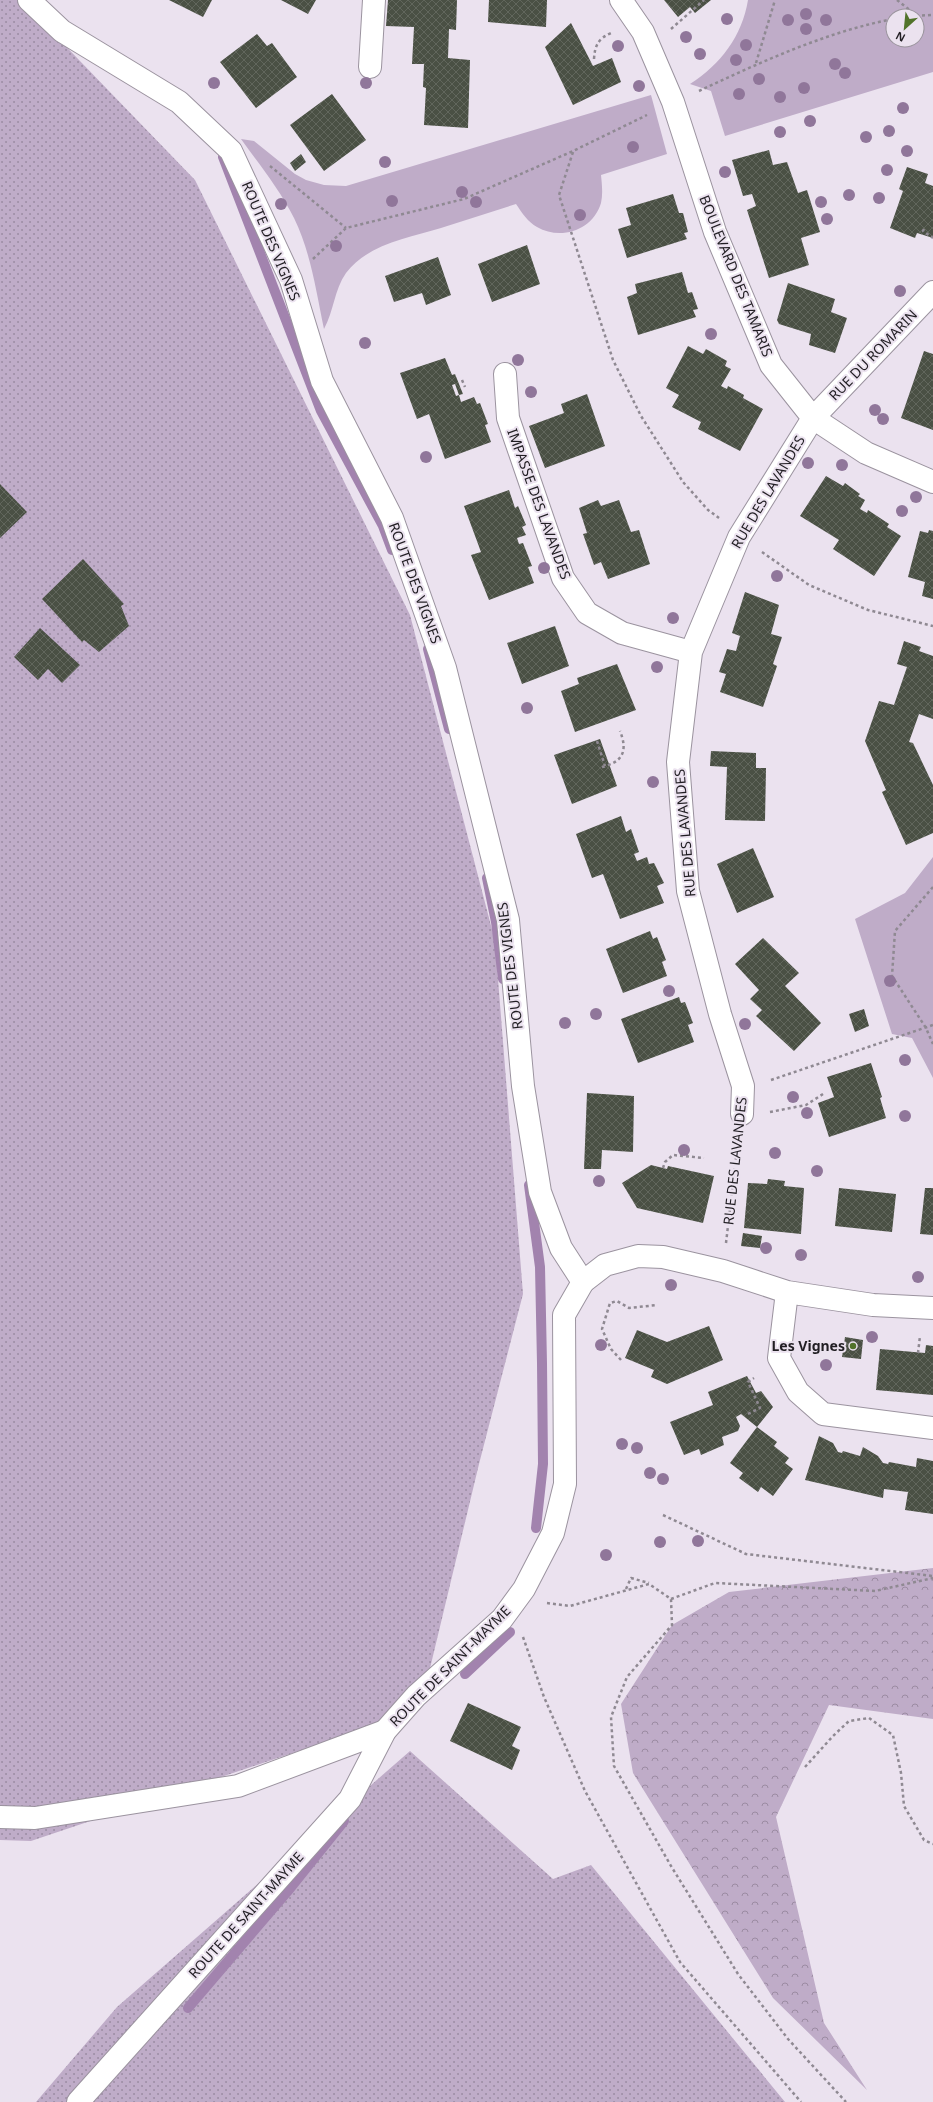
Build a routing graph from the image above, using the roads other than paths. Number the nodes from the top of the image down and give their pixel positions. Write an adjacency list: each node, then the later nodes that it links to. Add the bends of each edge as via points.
1 (29, 0): 11 (street, ROUTE DES VIGNES, via 62,31 179,102 231,150 291,280 322,381 392,518 445,668 508,920 523,1086 540,1192 560,1248)
2 (374, 0): 4 (street)
3 (621, 0): 7 (street, BOULEVARD DES TAMARIS, via 643,32 673,102 715,232 771,365)
4 (370, 67)
5 (933, 292): 7 (street, RUE DU ROMARIN)
6 (505, 374): 9 (street, IMPASSE DES LAVANDES, via 508,418 563,578 587,613 622,634)
7 (813, 418): 8 (street, BOULEVARD DES TAMARIS, via 866,453); 9 (street, RUE DES LAVANDES, via 739,537)
8 (933, 482)
9 (691, 652): 10 (street, RUE DES LAVANDES, via 678,762 688,891 720,1014 743,1086)
10 (742, 1114)
11 (582, 1282): 12 (street, ROUTE DE SAINT-MAYME, via 605,1265 638,1256 663,1257 723,1271); 15 (street, ROUTE DE SAINT-MAYME, via 564,1315 565,1484 553,1533 524,1589 502,1619 416,1696)
12 (787, 1292): 13 (street, ROUTE DE SAINT-MAYME, via 873,1304); 14 (street, via 779,1358 798,1392 823,1414)
13 (933, 1308)
14 (933, 1428)
15 (385, 1731): 16 (street, via 238,1786 35,1818); 17 (street, ROUTE DE SAINT-MAYME, via 350,1800)
16 (0, 1817)
17 (78, 2102)

